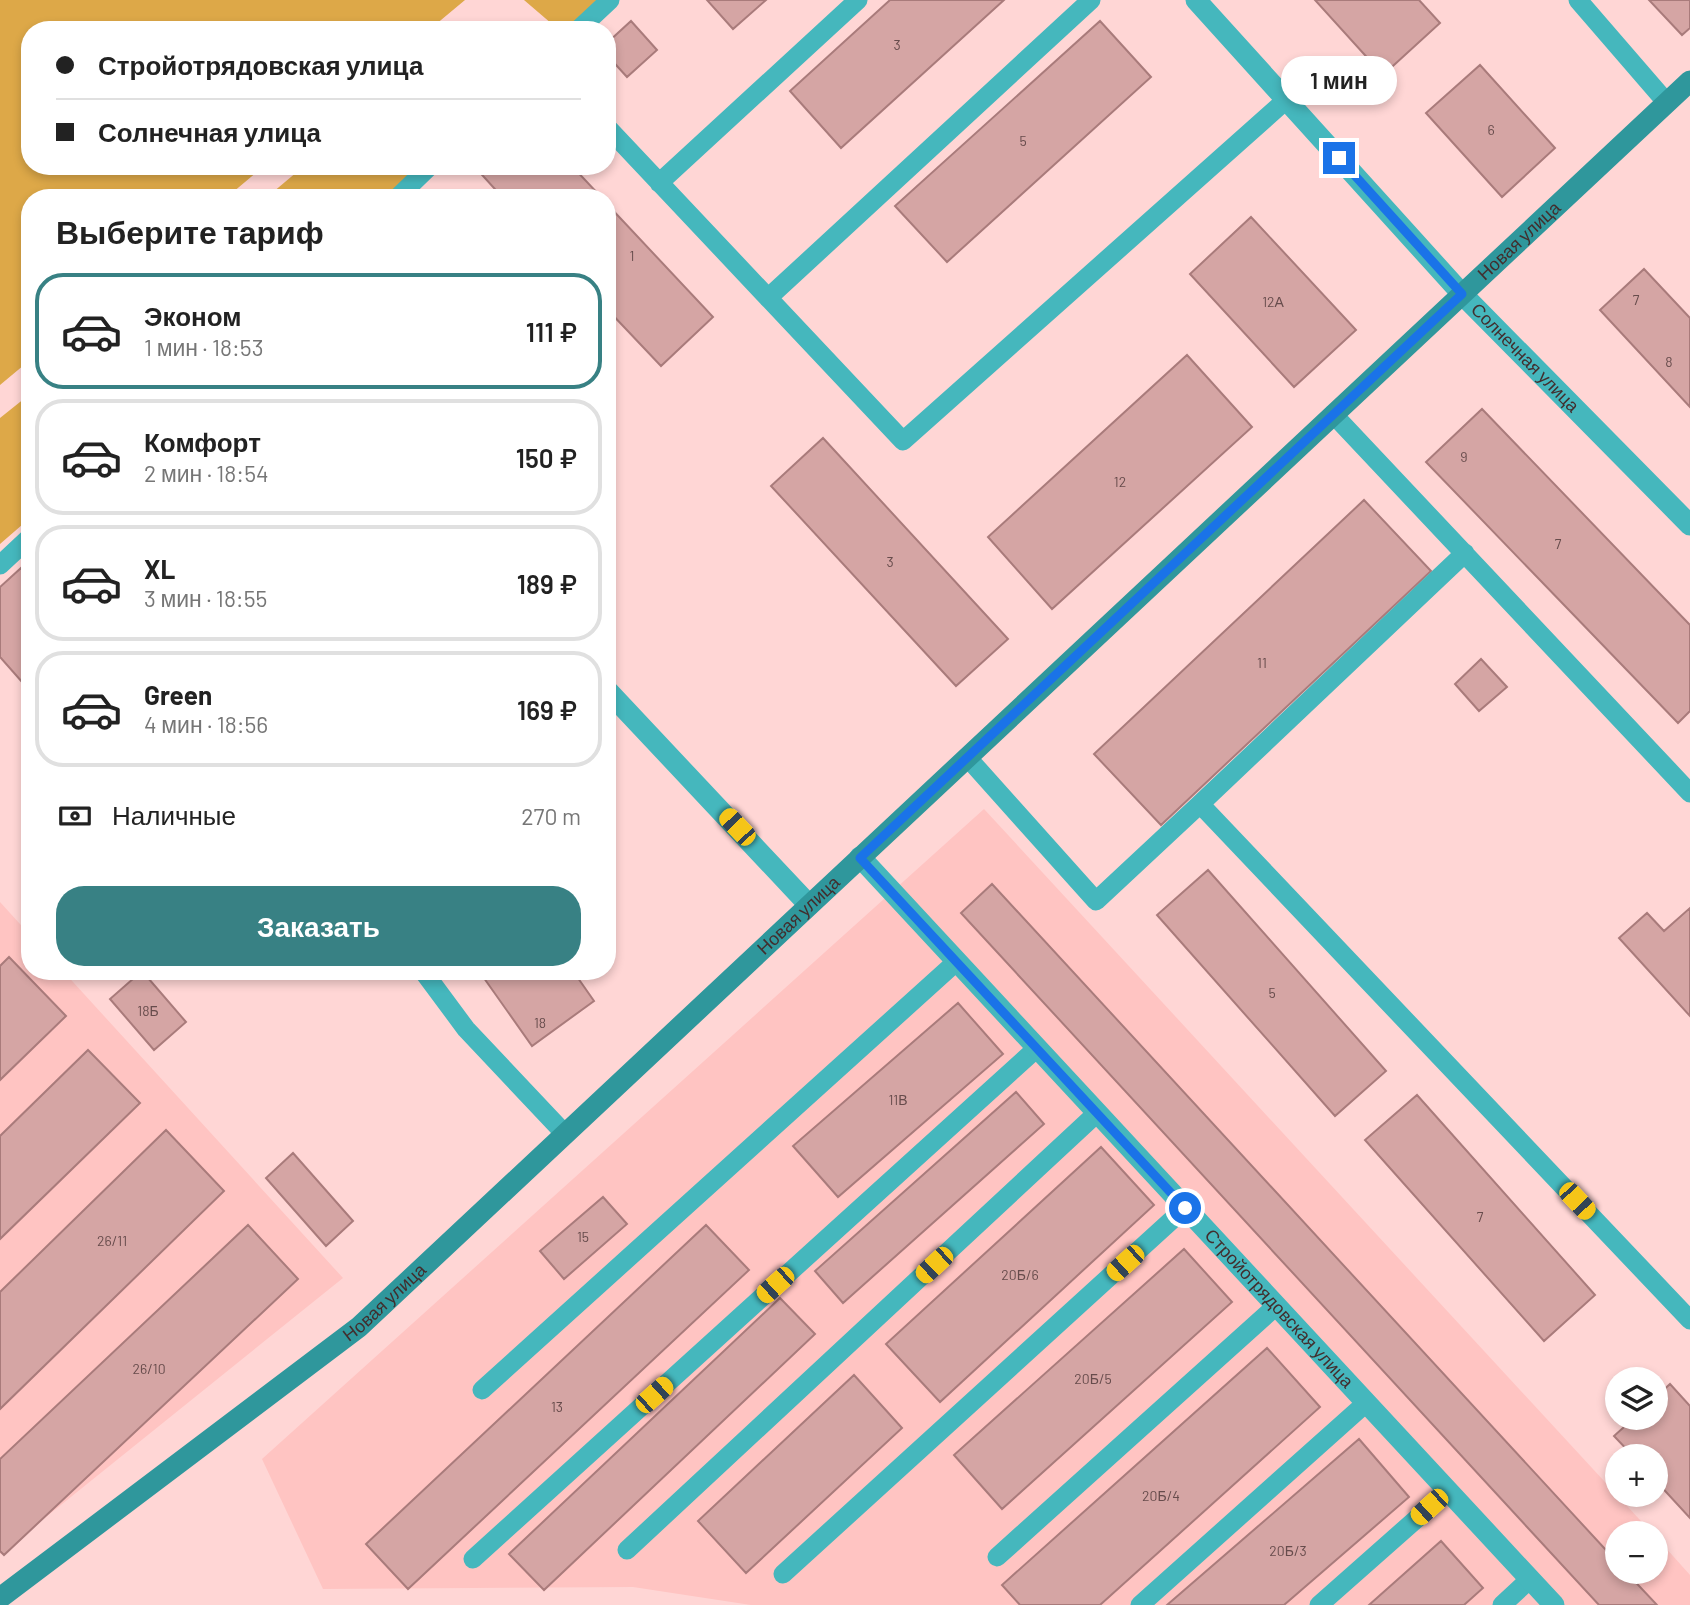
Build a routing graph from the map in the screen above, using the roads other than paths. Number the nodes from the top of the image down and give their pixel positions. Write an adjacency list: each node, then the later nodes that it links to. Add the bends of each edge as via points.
1 (610, 0): 6 (lane)
2 (858, 0): 12 (lane)
3 (1091, 0): 15 (lane)
4 (1196, 0): 8 (street, Солнечная улица)
5 (1578, 0): 9 (lane)
6 (588, 21)
7 (1690, 81): 9 (main road, Новая улица)
8 (1286, 100): 14 (street, Солнечная улица); 15 (lane, via 903,441)
9 (1667, 103): 14 (main road, Новая улица)
10 (616, 138): 12 (lane)
11 (421, 175): 13 (lane)
12 (659, 183): 15 (lane)
13 (406, 189)
14 (1462, 294): 16 (main road, Новая улица); 17 (street, Солнечная улица)
15 (768, 298)
16 (1333, 414): 19 (lane); 22 (main road, Новая улица)
17 (1690, 525)
18 (21, 545): 20 (lane)
19 (1465, 553): 23 (lane); 24 (lane)
20 (0, 565)
21 (616, 700): 26 (street)
22 (967, 757): 24 (lane, via 1096,901); 25 (main road, Новая улица)
23 (1690, 793)
24 (1200, 804): 34 (lane)
25 (860, 858): 26 (main road, Новая улица); 27 (street, Стройотрядовская улица)
26 (810, 905): 31 (main road, Новая улица)
27 (956, 962): 29 (street, Стройотрядовская улица); 35 (lane)
28 (430, 980): 31 (lane, via 466,1029)
29 (1037, 1048): 30 (street, Стройотрядовская улица); 40 (lane)
30 (1097, 1113): 32 (street, Стройотрядовская улица); 38 (lane)
31 (565, 1134): 43 (main road, Новая улица, via 359,1327)
32 (1185, 1208): 33 (street, Стройотрядовская улица); 41 (lane)
33 (1276, 1306): 36 (street, Стройотрядовская улица); 39 (lane)
34 (1690, 1320)
35 (482, 1390)
36 (1366, 1403): 37 (street, Стройотрядовская улица); 44 (lane)
37 (1448, 1491): 42 (street, Стройотрядовская улица); 45 (lane)
38 (627, 1550)
39 (997, 1556)
40 (473, 1559)
41 (783, 1574)
42 (1530, 1579): 46 (lane); 47 (street, Стройотрядовская улица)
43 (0, 1598)
44 (1140, 1605)
45 (1319, 1605)
46 (1502, 1605)
47 (1554, 1605)

